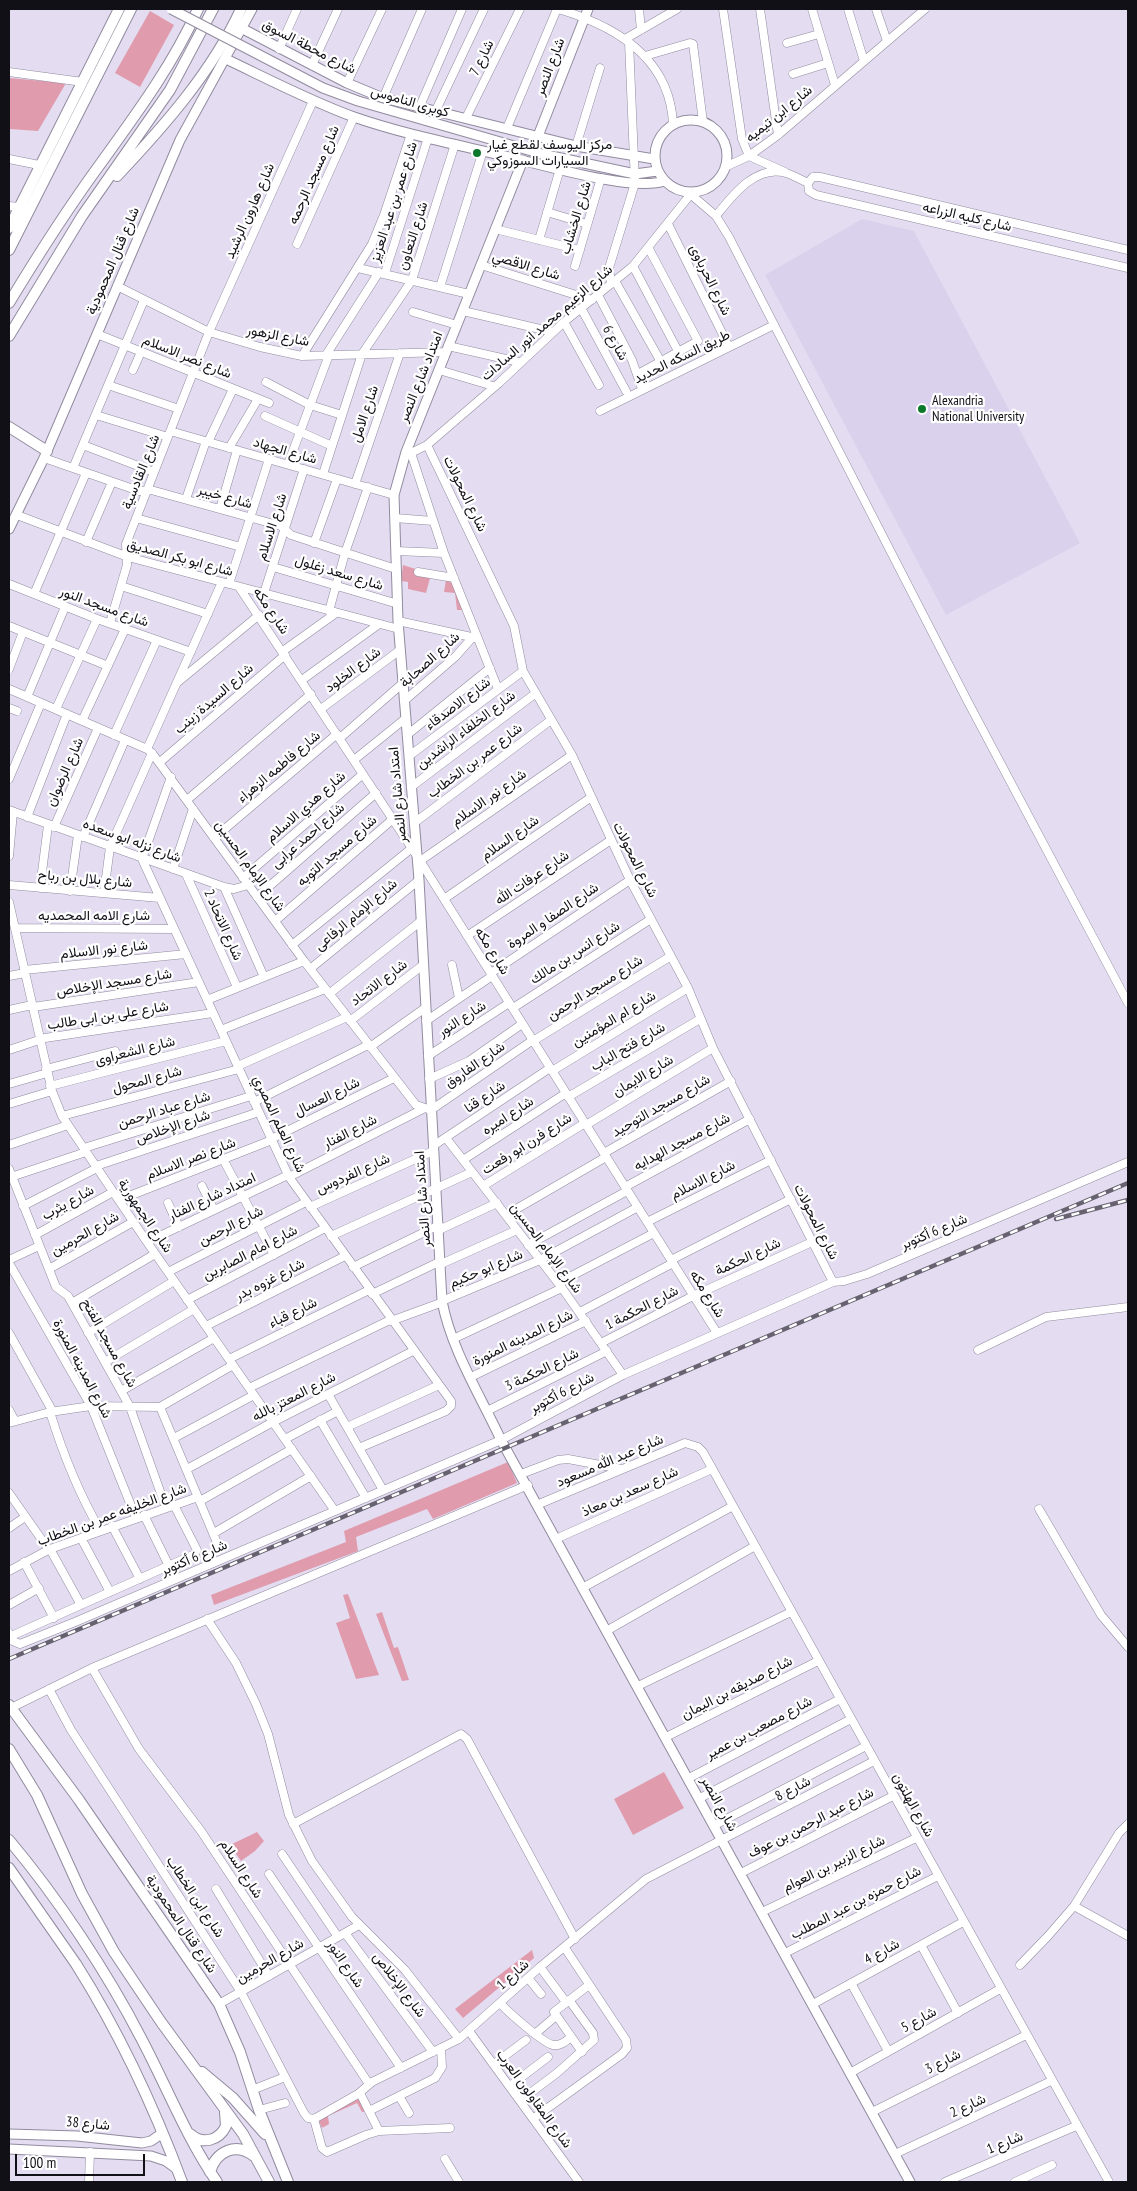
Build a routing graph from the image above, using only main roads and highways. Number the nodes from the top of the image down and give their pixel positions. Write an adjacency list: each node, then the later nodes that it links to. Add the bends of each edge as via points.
1 (119, 9): 6 (main road, via 39,165)
2 (131, 9): 9 (main road)
3 (198, 9): 10 (main road, via 156,86 52,234)
4 (213, 9): 7 (main road, via 156,113)
5 (242, 9): 7 (main road, via 214,58 170,117)
6 (14, 206): 8 (main road)
7 (82, 216): 11 (main road)
8 (9, 228)
9 (9, 250)
10 (9, 303)
11 (9, 336)
12 (9, 427): 13 (main road)
13 (45, 455)
14 (10, 1706): 23 (main road, شارع قنال المحمودية, via 79,1800 219,2004)
15 (9, 1749): 20 (main road, via 40,1800 67,1864 98,1923 132,1980)
16 (9, 1840): 18 (main road, via 34,1869)
17 (9, 1868): 19 (main road)
18 (120, 2002): 19 (main road); 22 (main road)
19 (103, 2011): 26 (main road, via 136,2076)
20 (191, 2063): 21 (main road); 23 (main road, via 233,2098)
21 (224, 2110): 22 (main road, via 226,2126 215,2138 198,2139); 24 (main road)
22 (190, 2133): 25 (main road)
23 (273, 2144): 29 (main road, شارع قنال المحمودية)
24 (255, 2156): 25 (main road, via 244,2150 231,2149 219,2155); 28 (main road)
25 (210, 2172): 27 (main road)
26 (182, 2182)
27 (217, 2182)
28 (269, 2182)
29 (288, 2182)

